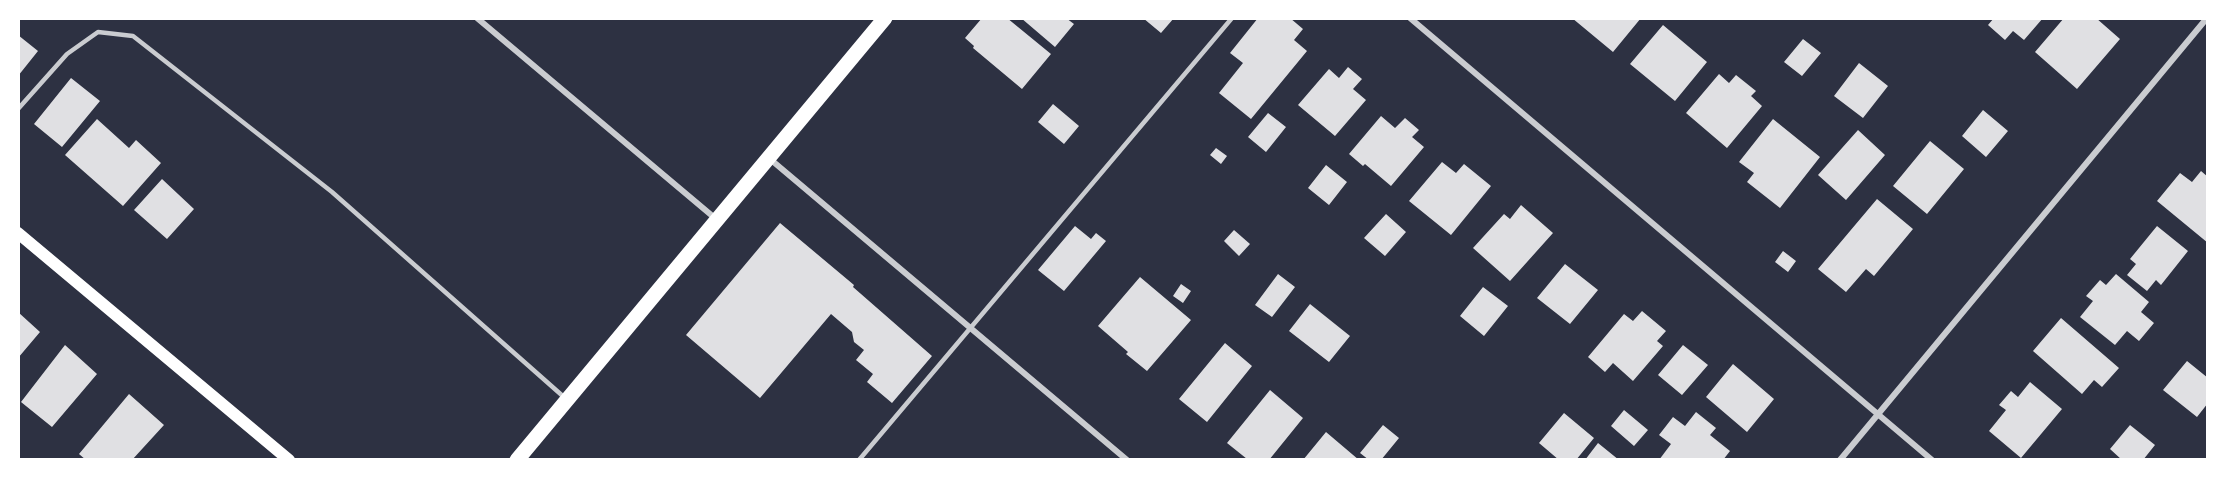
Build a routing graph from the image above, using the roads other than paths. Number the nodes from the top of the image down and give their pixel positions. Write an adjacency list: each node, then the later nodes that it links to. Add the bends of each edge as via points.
1 (477, 18): 8 (street)
2 (885, 18): 7 (main road)
3 (1232, 18): 10 (lane)
4 (1410, 18): 12 (street)
5 (2207, 18): 12 (street)
6 (18, 109): 11 (lane, via 67,54 98,32 133,36 332,192)
7 (768, 158): 8 (main road); 10 (street)
8 (717, 220): 11 (main road)
9 (18, 233): 13 (main road)
10 (971, 328): 15 (lane); 16 (street)
11 (567, 400): 14 (main road)
12 (1878, 415): 17 (street); 18 (street)
13 (289, 460)
14 (517, 460)
15 (859, 460)
16 (1128, 460)
17 (1840, 460)
18 (1932, 460)

